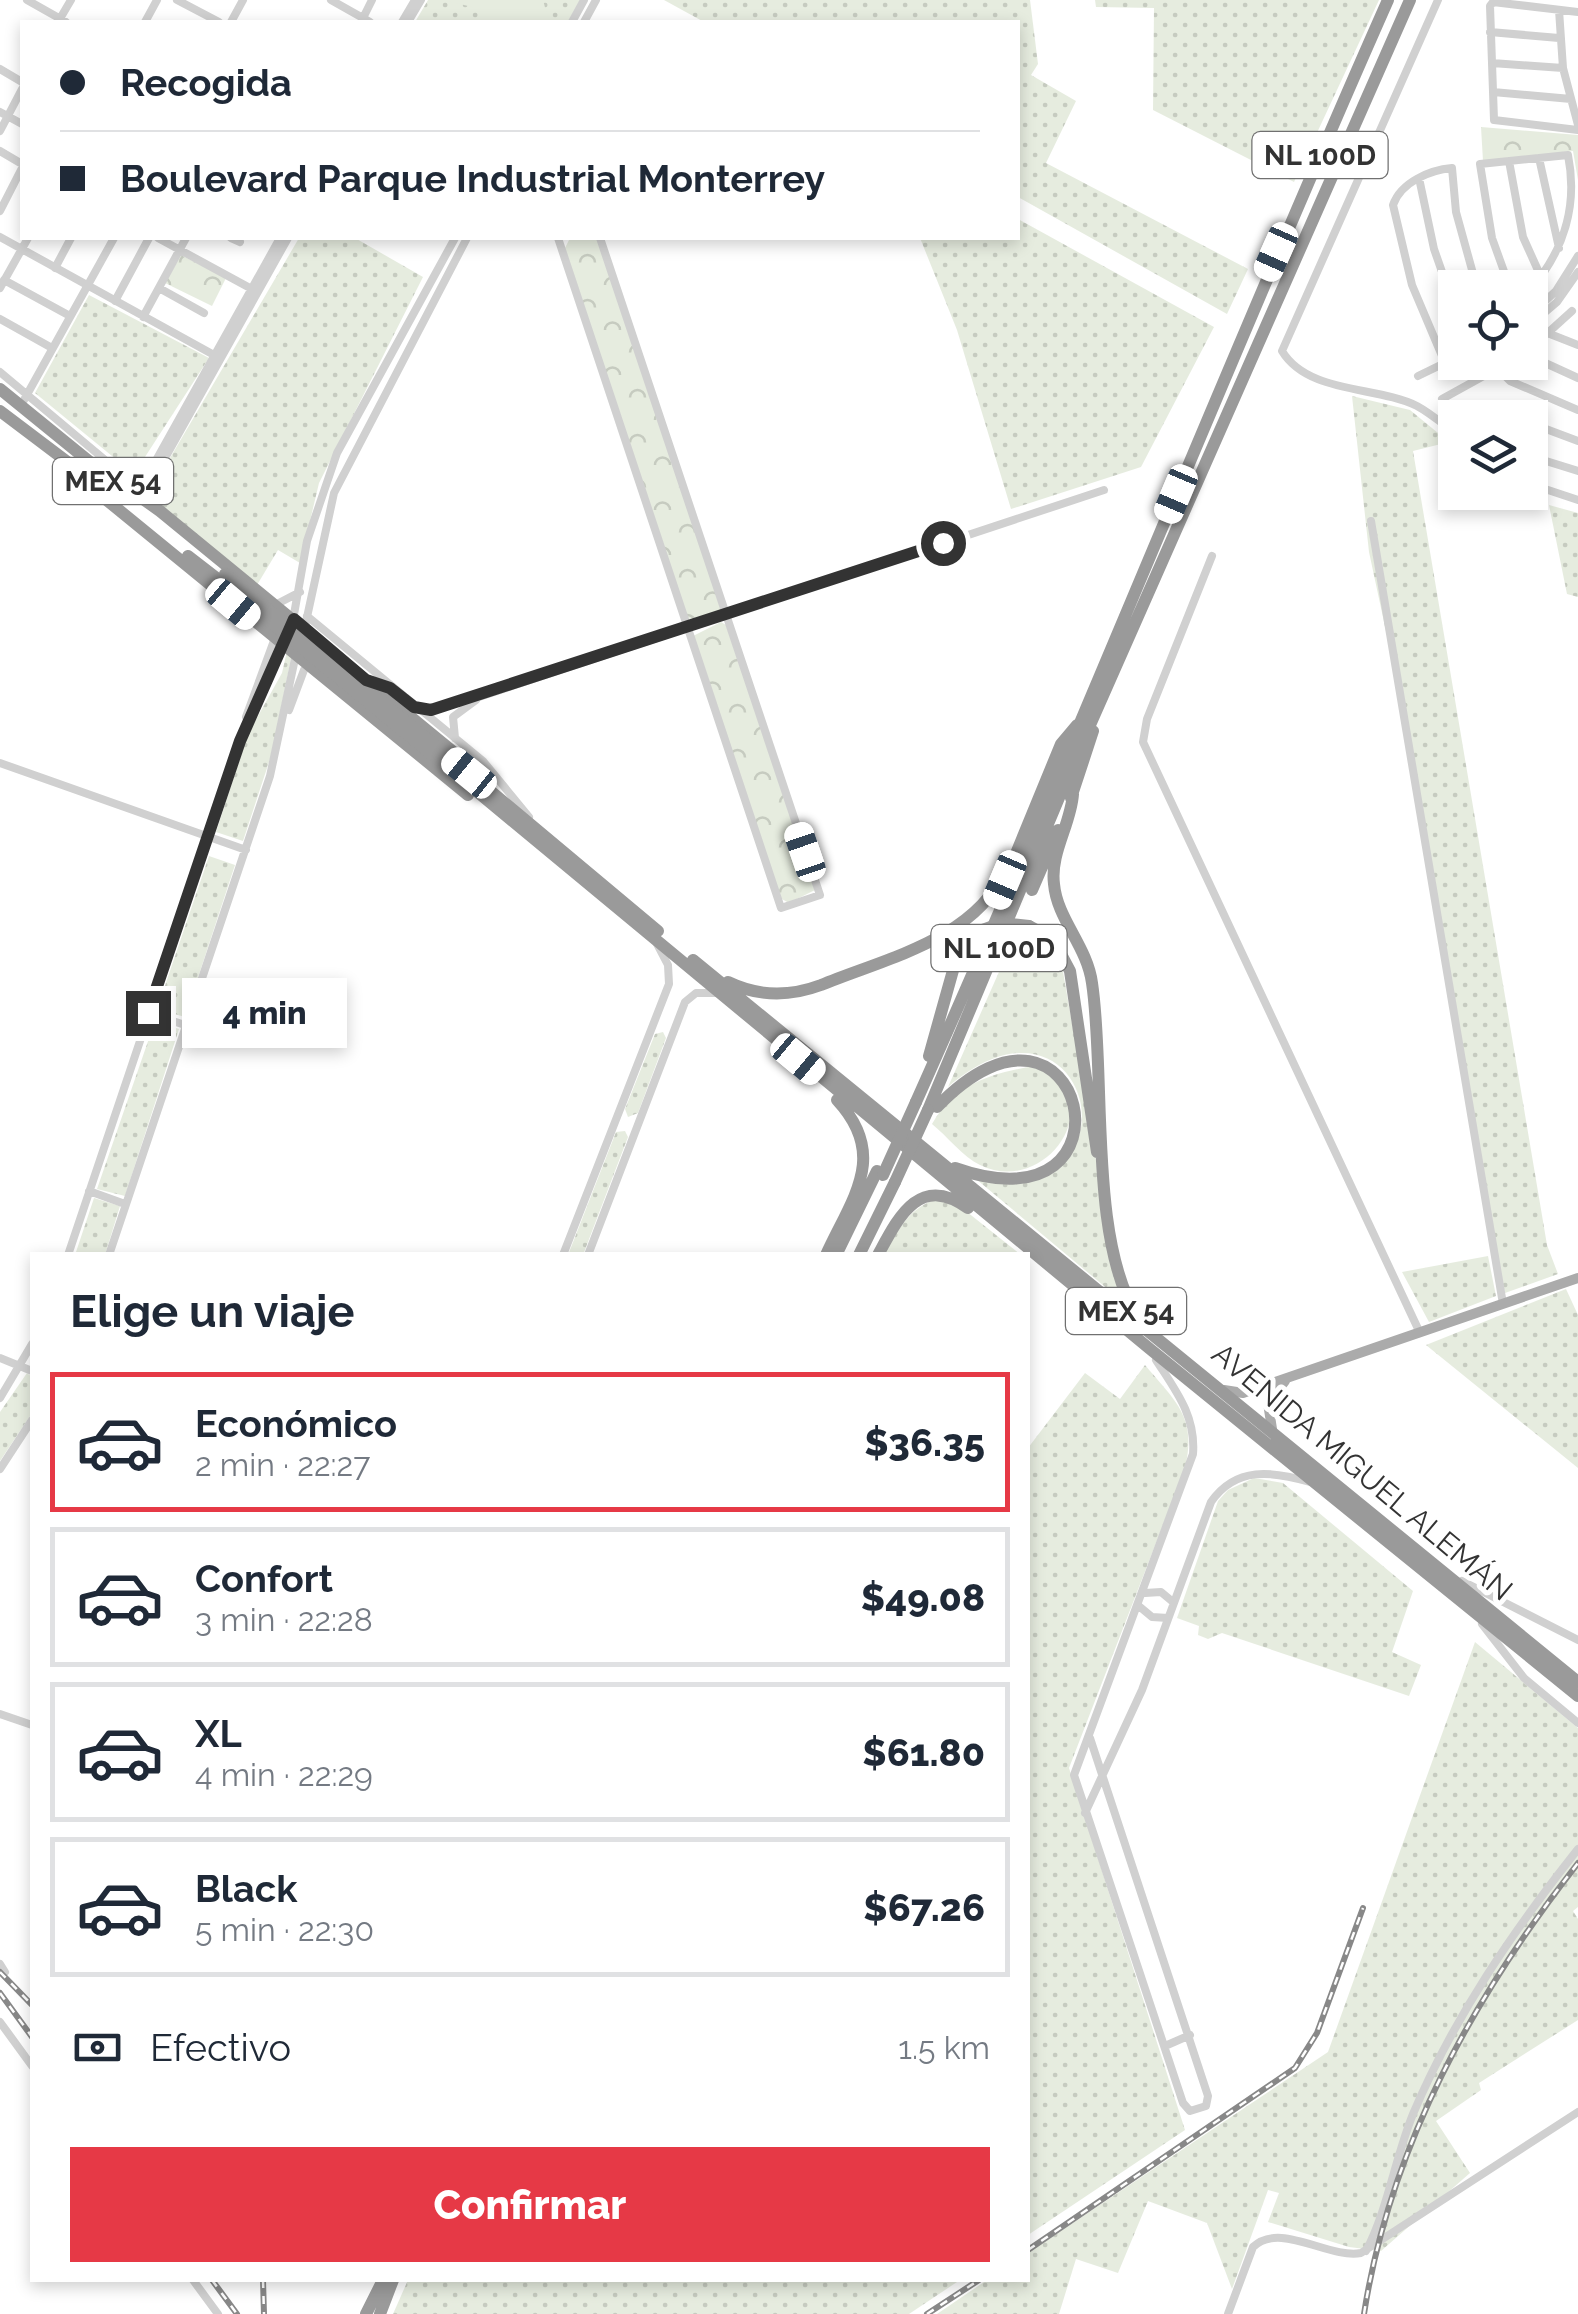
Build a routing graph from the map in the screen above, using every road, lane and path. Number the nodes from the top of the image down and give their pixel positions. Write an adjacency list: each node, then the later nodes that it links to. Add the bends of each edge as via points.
1 (26, 0): 11 (street)
2 (177, 0): 12 (street)
3 (331, 0): 13 (street)
4 (372, 0): 13 (street)
5 (1388, 0): 114 (highway, NL 100D, via 1251,309)
6 (1410, 0): 114 (highway, NL 100D)
7 (1438, 0): 88 (street, via 1282,351 1338,386 1418,407)
8 (1493, 2): 9 (street); 14 (street)
9 (1559, 10): 10 (street); 15 (street)
10 (1578, 12)
11 (60, 20)
12 (215, 20)
13 (366, 20)
14 (1490, 32): 15 (street); 16 (street)
15 (1559, 38): 17 (street)
16 (1492, 63): 17 (street); 19 (street)
17 (1563, 68): 20 (street)
18 (20, 92): 21 (street)
19 (1493, 92): 20 (street); 22 (street, via 1498,124)
20 (1571, 99): 22 (street)
21 (4, 114): 23 (street)
22 (1578, 128)
23 (0, 131)
24 (1538, 158): 25 (street); 29 (street, via 1570,158); 43 (street)
25 (1509, 162): 52 (street, via 1480,164); 53 (street, via 1523,238)
26 (20, 170): 28 (street)
27 (1419, 178): 50 (street); 51 (street, via 1452,168); 73 (street, via 1393,205 1412,285)
28 (0, 210)
29 (1577, 214): 43 (street)
30 (0, 237): 44 (street)
31 (27, 240): 44 (street)
32 (69, 240): 49 (street)
33 (113, 240): 57 (street)
34 (148, 240): 61 (street)
35 (162, 240): 45 (street)
36 (185, 240): 45 (street)
37 (279, 240): 59 (street)
38 (287, 240): 64 (street)
39 (454, 240): 62 (street)
40 (466, 240): 62 (street)
41 (559, 240): 105 (street)
42 (601, 240): 102 (street)
43 (1560, 248): 54 (street)
44 (22, 249): 48 (street); 49 (street)
45 (179, 249): 58 (street); 59 (street)
46 (1578, 256): 60 (street)
47 (0, 265): 48 (street)
48 (10, 268): 56 (street)
49 (55, 268): 57 (street)
50 (1441, 270)
51 (1472, 270)
52 (1504, 270)
53 (1538, 270)
54 (1546, 270)
55 (1577, 277): 63 (street)
56 (2, 284): 68 (street)
57 (88, 286): 61 (street); 68 (street)
58 (158, 288): 67 (street); 69 (street)
59 (250, 288): 64 (street)
60 (1548, 298)
61 (116, 302): 69 (street)
62 (425, 302): 100 (street, via 337,452 307,541); 103 (street, via 334,494)
63 (1557, 302): 65 (street); 66 (street)
64 (246, 304): 75 (street); 97 (street, via 151,483)
65 (1548, 310)
66 (1575, 312): 71 (street)
67 (204, 313)
68 (70, 316): 74 (street)
69 (143, 317): 75 (street)
70 (0, 319): 74 (street)
71 (1550, 334): 72 (street)
72 (1578, 345)
73 (1438, 346)
74 (52, 348): 85 (street)
75 (214, 355): 92 (street, via 142,479)
76 (1548, 362): 80 (street)
77 (1438, 366): 79 (street)
78 (0, 372): 85 (street)
79 (1418, 376)
80 (1578, 378)
81 (1477, 380): 84 (street)
82 (1509, 380): 86 (street)
83 (0, 390): 85 (highway, AVENIDA MIGUEL ALEMÁN / MEX 54)
84 (1442, 399)
85 (24, 401): 92 (highway, AVENIDA MIGUEL ALEMÁN / MEX 54)
86 (1578, 410)
87 (0, 411): 92 (highway, AVENIDA MIGUEL ALEMÁN / MEX 54)
88 (1438, 422)
89 (1548, 430): 90 (street)
90 (1578, 441)
91 (1548, 462): 93 (street)
92 (94, 466): 97 (highway); 104 (highway, via 102,497); 118 (highway, AVENIDA MIGUEL ALEMÁN / MEX 54, bridge)
93 (1578, 471)
94 (1104, 490): 102 (street)
95 (1548, 490): 96 (street)
96 (1578, 500)
97 (156, 507): 101 (highway)
98 (1371, 521): 151 (street)
99 (1212, 556): 153 (street, via 1143,742)
100 (300, 592): 101 (street); 103 (street)
101 (276, 605): 103 (highway); 104 (highway)
102 (725, 615): 105 (street); 105 (street, via 820,895 781,908)
103 (302, 621): 106 (street); 107 (highway); 108 (street); 111 (street)
104 (262, 628): 106 (highway)
105 (686, 628): 112 (street)
106 (279, 641): 108 (highway); 123 (street)
107 (328, 647): 109 (highway, via 311,649); 110 (highway)
108 (296, 654): 109 (highway); 115 (street)
109 (312, 666): 115 (street, via 300,680); 120 (highway, via 474,800)
110 (366, 680): 111 (street); 121 (highway)
111 (390, 688): 113 (street)
112 (479, 697): 113 (street, via 431,710); 116 (street, via 452,719)
113 (414, 707): 116 (street)
114 (1088, 722): 119 (highway, via 1089,754); 125 (highway, via 1061,744); 133 (highway, NL 100D)
115 (282, 733): 124 (street)
116 (460, 744): 122 (street, via 493,772)
117 (0, 763): 123 (street)
118 (466, 777): 120 (highway, AVENIDA MIGUEL ALEMÁN / MEX 54); 121 (highway, AVENIDA MIGUEL ALEMÁN / MEX 54)
119 (1073, 794): 133 (highway); 136 (highway, via 1054,881 1091,975)
120 (501, 812): 126 (highway, AVENIDA MIGUEL ALEMÁN / MEX 54)
121 (519, 814): 122 (highway, AVENIDA MIGUEL ALEMÁN / MEX 54)
122 (542, 834): 127 (highway, AVENIDA MIGUEL ALEMÁN / MEX 54)
123 (209, 838): 124 (street); 129 (street)
124 (246, 850): 130 (street)
125 (1013, 856): 127 (highway, via 997,890 971,918 810,990 757,992); 131 (highway)
126 (655, 940): 128 (highway, AVENIDA MIGUEL ALEMÁN / MEX 54); 142 (street, via 668,965 668,984)
127 (700, 966): 134 (highway, AVENIDA MIGUEL ALEMÁN / MEX 54)
128 (719, 993): 132 (highway, AVENIDA MIGUEL ALEMÁN / MEX 54); 143 (street, via 696,993 684,1002)
129 (148, 1013): 130 (street); 137 (street)
130 (185, 1024): 138 (street)
131 (929, 1056): 133 (highway); 136 (highway, bridge, via 959,949 977,932 1002,923 1052,938 1070,972)
132 (824, 1082): 139 (highway, AVENIDA MIGUEL ALEMÁN / MEX 54); 144 (highway, via 854,1121 865,1154 862,1180)
133 (925, 1106): 134 (highway, via 980,1073 1015,1063 1056,1074 1077,1104 1068,1148 1038,1172 994,1178); 135 (highway, NL 100D, bridge); 135 (highway, bridge)
134 (948, 1166): 152 (highway, AVENIDA MIGUEL ALEMÁN / MEX 54)
135 (889, 1179): 145 (highway); 146 (highway, NL 100D); 147 (highway, NL 100D); 148 (highway)
136 (1106, 1184): 152 (highway, via 1124,1290)
137 (89, 1191): 138 (street); 140 (street)
138 (125, 1204): 141 (street)
139 (1031, 1250): 149 (highway, via 963,1204 938,1196 900,1214); 155 (highway, AVENIDA MIGUEL ALEMÁN / MEX 54)
140 (69, 1252)
141 (110, 1252)
142 (564, 1252)
143 (589, 1252)
144 (827, 1252)
145 (838, 1252)
146 (848, 1252)
147 (860, 1252)
148 (869, 1252)
149 (880, 1252)
150 (1578, 1278): 151 (main road)
151 (1503, 1304): 153 (main road)
152 (1146, 1327): 160 (highway, AVENIDA MIGUEL ALEMÁN / MEX 54)
153 (1420, 1333): 159 (main road)
154 (30, 1348): 157 (street)
155 (1150, 1349): 165 (highway, AVENIDA MIGUEL ALEMÁN / MEX 54); 167 (street, via 1187,1409 1194,1436 1189,1469)
156 (0, 1358): 157 (street)
157 (22, 1365): 158 (street); 161 (street)
158 (30, 1371)
159 (1286, 1380): 160 (main road, via 1243,1394); 163 (main road, via 1268,1404)
160 (1221, 1388): 163 (highway, AVENIDA MIGUEL ALEMÁN / MEX 54)
161 (0, 1398)
162 (30, 1423): 164 (street)
163 (1272, 1429): 166 (highway, AVENIDA MIGUEL ALEMÁN / MEX 54)
164 (0, 1470)
165 (1314, 1484): 168 (street, via 1257,1472 1226,1484 1206,1514); 170 (highway, AVENIDA MIGUEL ALEMÁN / MEX 54)
166 (1421, 1555): 172 (street); 173 (highway, AVENIDA MIGUEL ALEMÁN / MEX 54)
167 (1145, 1593): 168 (street, via 1160,1592); 169 (street)
168 (1173, 1602): 171 (street)
169 (1140, 1606): 171 (street, via 1152,1618); 179 (street)
170 (1466, 1606): 173 (highway, AVENIDA MIGUEL ALEMÁN / MEX 54); 177 (street, via 1524,1678)
171 (1168, 1618): 182 (street)
172 (1578, 1640)
173 (1546, 1663): 174 (highway, AVENIDA MIGUEL ALEMÁN / MEX 54); 175 (highway, AVENIDA MIGUEL ALEMÁN / MEX 54)
174 (1578, 1682)
175 (1578, 1696)
176 (0, 1714): 178 (street)
177 (1578, 1723)
178 (30, 1724)
179 (1090, 1738): 180 (street); 181 (street)
180 (1098, 1764): 181 (street); 182 (street)
181 (1076, 1766): 183 (street)
182 (1101, 1783): 183 (street); 184 (street); 187 (street)
183 (1076, 1785): 184 (street)
184 (1086, 1812): 188 (street)
185 (1578, 1849): 191 (street, via 1510,1938 1448,2040 1413,2115)
186 (0, 2022): 189 (street)
187 (1190, 2035): 188 (street); 188 (street, via 1209,2099 1198,2111 1183,2103)
188 (1165, 2046)
189 (30, 2063)
190 (1578, 2112): 191 (street)
191 (1366, 2251): 198 (street, via 1344,2254 1274,2237 1261,2240)
192 (194, 2282): 195 (street)
193 (382, 2282): 196 (highway)
194 (392, 2282): 197 (highway)
195 (218, 2314)
196 (366, 2314)
197 (380, 2314)
198 (1228, 2314)

